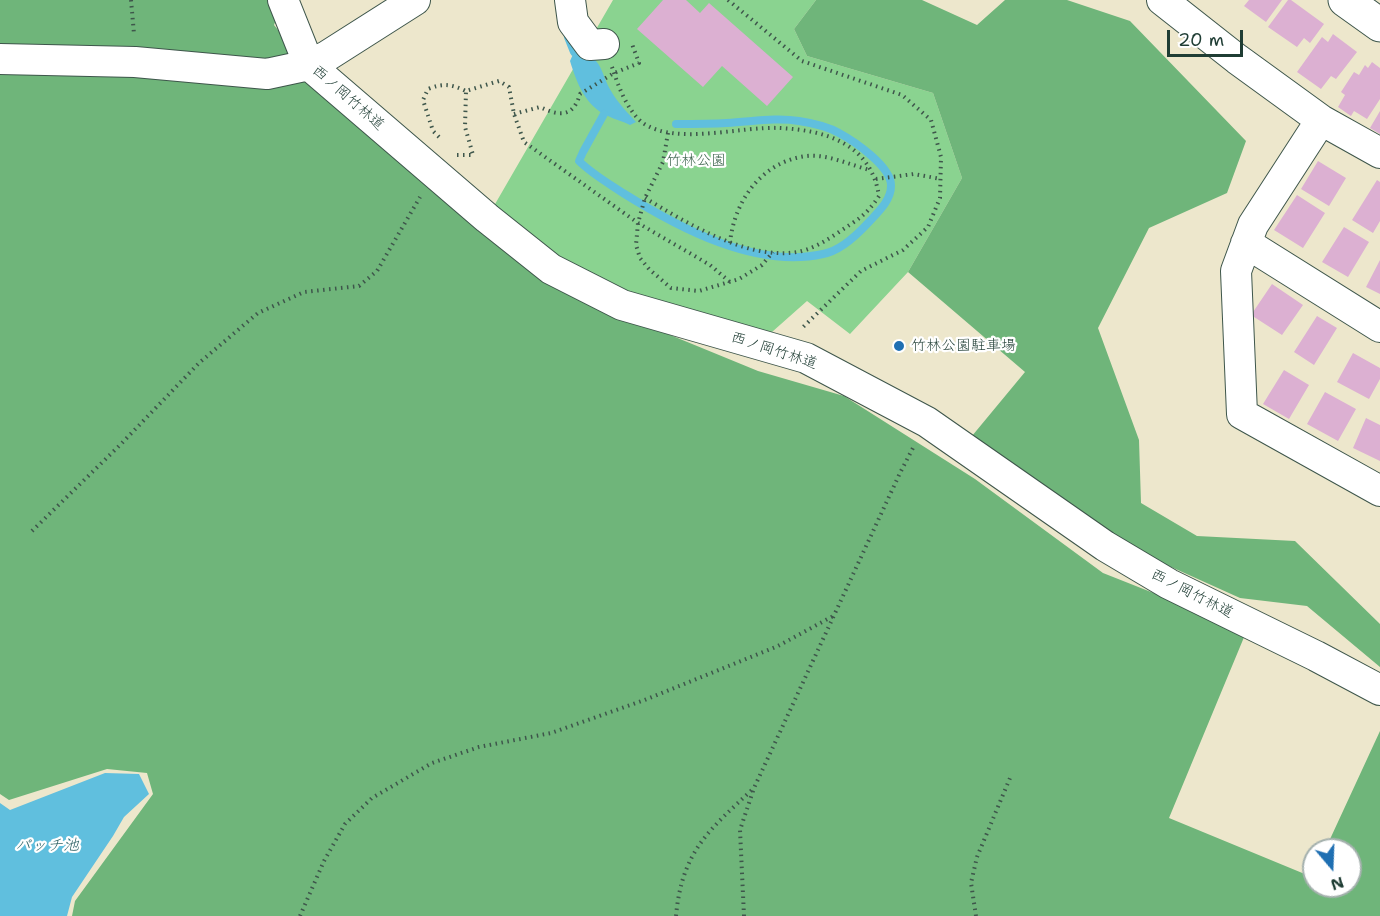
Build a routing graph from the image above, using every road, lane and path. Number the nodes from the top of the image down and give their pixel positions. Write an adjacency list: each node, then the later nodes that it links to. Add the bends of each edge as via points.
1 (131, 0): 11 (path)
2 (283, 0): 12 (street, 西ノ岡竹林道)
3 (415, 0): 12 (street)
4 (570, 0): 9 (street, via 573,22 590,45)
5 (728, 0): 23 (path, via 802,61 902,95 916,106 931,120 941,157)
6 (1162, 0): 16 (street)
7 (1345, 0): 8 (main road)
8 (1380, 25)
9 (617, 43): 13 (path); 13 (path, via 639,63)
10 (0, 59): 11 (street)
11 (135, 62): 12 (street, via 267,74)
12 (309, 65): 22 (street, 西ノ岡竹林道)
13 (614, 73): 15 (path, via 580,94 577,106 567,113 553,113 540,106); 17 (path, via 627,104 643,123)
14 (466, 91): 15 (path, via 499,81 509,87); 18 (path, via 440,84 428,89 423,100 433,131); 19 (path, via 465,128 473,155 458,156)
15 (514, 114): 26 (path, via 524,142)
16 (1321, 120): 20 (street); 28 (street, via 1253,225)
17 (668, 133): 21 (path, via 779,128 822,135 845,143); 25 (path, via 663,162)
18 (442, 140)
19 (450, 148)
20 (1380, 153)
21 (871, 170): 24 (path); 27 (path, via 808,156 774,166 760,177 739,208 731,226)
22 (434, 173): 32 (street, 西ノ岡竹林道, via 551,269 622,304); 35 (path, via 377,271 359,286 304,292 258,313 200,363)
23 (941, 178): 24 (path, via 914,174); 32 (path, via 940,198 928,227 903,250 861,271)
24 (876, 179): 29 (path, via 879,196 868,212 820,244 800,251)
25 (645, 198): 26 (path); 27 (path)
26 (638, 223): 30 (path, via 710,265); 30 (path, via 636,245 640,258 671,288 699,291)
27 (730, 243): 29 (path)
28 (1246, 243): 31 (street); 34 (street, via 1236,271 1242,414)
29 (773, 252): 30 (path, via 762,265)
30 (730, 282)
31 (1380, 327)
32 (779, 351): 33 (street, 西ノ岡竹林道, via 806,358)
33 (927, 422): 36 (path); 37 (street, 西ノ岡竹林道, via 1105,546)
34 (1380, 491)
35 (32, 531)
36 (835, 615): 39 (path); 40 (path, via 778,646 642,701 551,733 479,747 432,763 372,798 345,824)
37 (1380, 690)
38 (1010, 778): 43 (path, via 977,857 971,884)
39 (754, 788): 41 (path, via 717,823 692,855 678,890); 42 (path, via 740,830)
40 (300, 916)
41 (676, 916)
42 (744, 916)
43 (976, 916)

